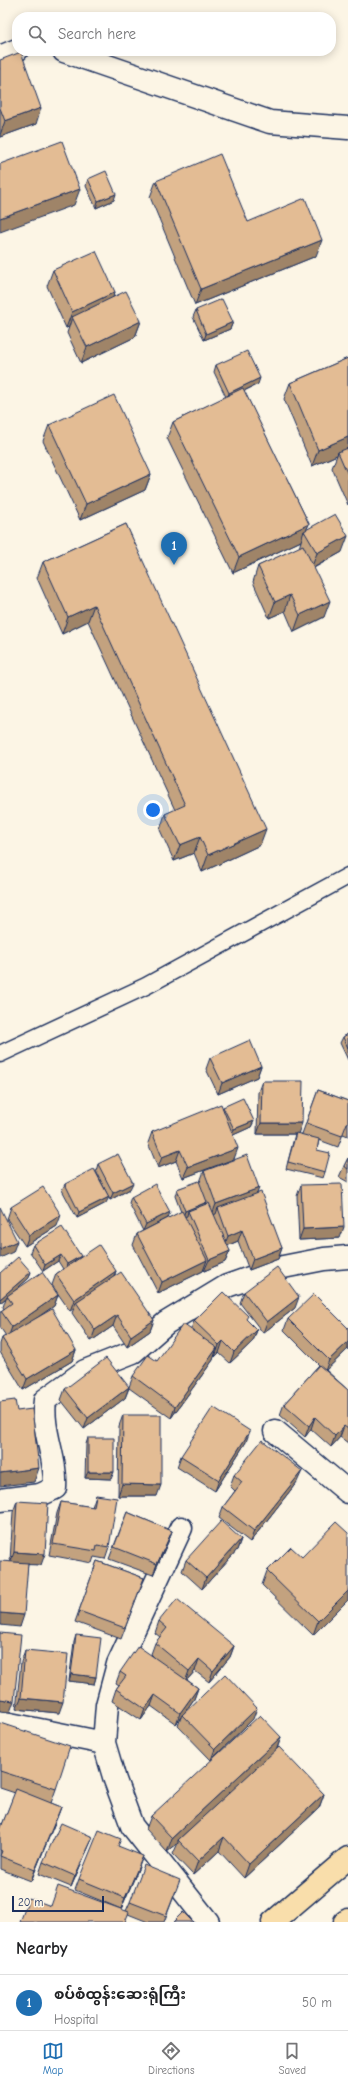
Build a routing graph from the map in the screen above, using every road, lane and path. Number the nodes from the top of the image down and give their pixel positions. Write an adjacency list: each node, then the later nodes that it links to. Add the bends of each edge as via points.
1 (12, 52): 3 (street)
2 (79, 56): 4 (street, via 270,122)
3 (0, 57)
4 (348, 128)
5 (348, 876): 6 (lane, via 146,986)
6 (0, 1054)
7 (348, 1257): 10 (street, via 278,1268 227,1286 166,1323 133,1352 85,1371 45,1400 43,1420 56,1473 55,1488 40,1495)
8 (275, 1431): 9 (street)
9 (348, 1492)
10 (0, 1500)
11 (181, 1528): 13 (street, via 118,1664 107,1705)
12 (0, 1722): 13 (street)
13 (104, 1743): 16 (street, via 132,1826)
14 (348, 1858): 17 (highway)
15 (348, 1920): 18 (highway)
16 (208, 1922)
17 (273, 1922)
18 (345, 1922)

